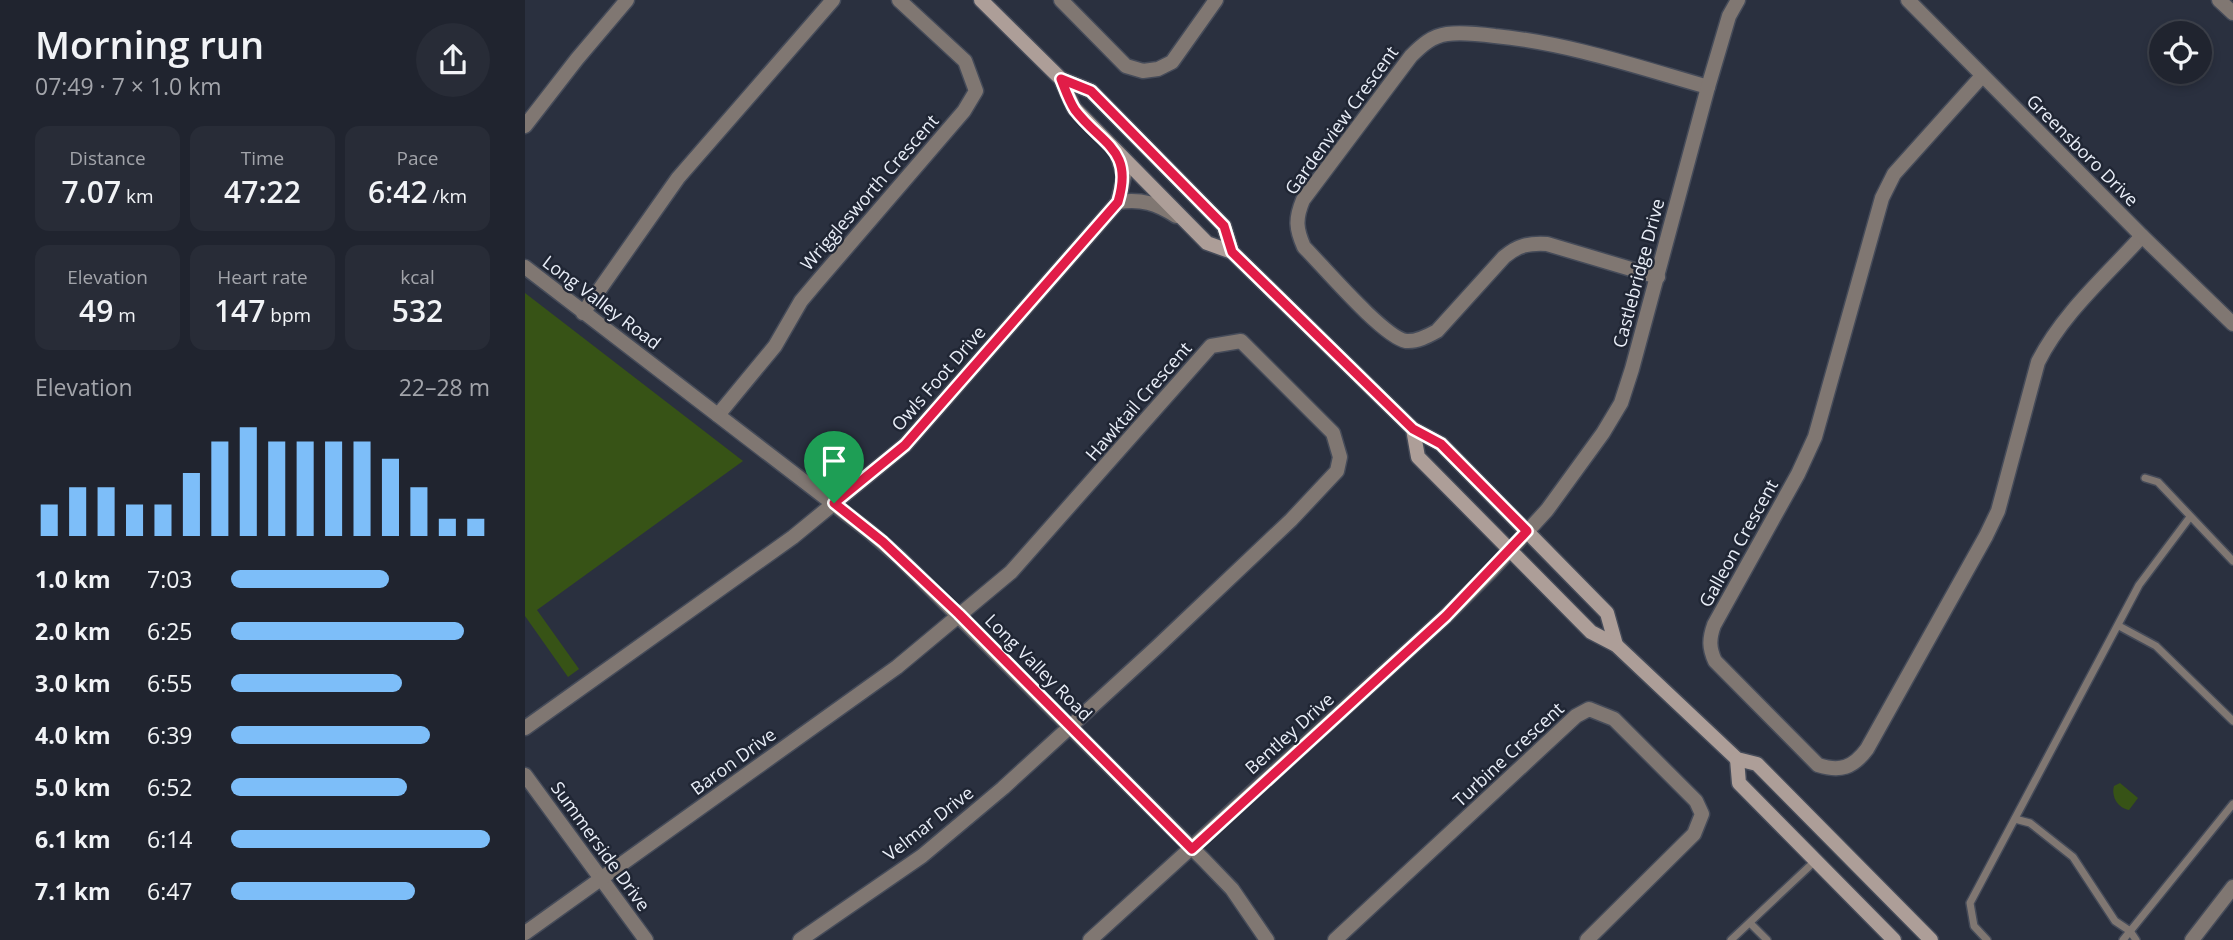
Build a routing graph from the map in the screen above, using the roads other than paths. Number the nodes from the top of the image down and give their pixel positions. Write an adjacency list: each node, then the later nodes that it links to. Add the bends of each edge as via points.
1 (627, 0): 14 (street)
2 (833, 0): 22 (street, via 678,178)
3 (899, 0): 24 (street, Wrigglesworth Crescent, via 965,61 976,91 964,111 801,301 775,346)
4 (981, 0): 12 (main road)
5 (1061, 0): 6 (street, via 1126,66 1143,71 1172,62)
6 (1216, 0)
7 (1738, 0): 13 (street, Castlebridge Drive)
8 (1908, 0): 11 (street, Greensboro Drive)
9 (2219, 0): 10 (street)
10 (2233, 13)
11 (1982, 76): 18 (street, Greensboro Drive); 18 (street, Galleon Crescent, via 1893,174 1882,198 1815,438 1710,637 1715,661 1818,765 1851,766 1867,749 1998,511 2046,346)
12 (1061, 79): 15 (main road, via 1074,108); 19 (main road, via 1091,91 1187,187 1224,226)
13 (1708, 87): 21 (street, Castlebridge Drive); 21 (street, Gardenview Crescent, via 1527,39 1445,34 1425,42 1411,56 1296,215 1296,230 1304,247 1387,332 1406,341 1437,331 1504,257 1531,243)
14 (525, 126)
15 (1117, 153): 16 (street, via 1124,176); 17 (main road)
16 (1118, 202): 17 (street, via 1159,205); 27 (street, Owls Foot Drive, via 905,445)
17 (1185, 221): 19 (main road, via 1207,243)
18 (2142, 236): 23 (street, Greensboro Drive)
19 (1232, 252): 25 (main road)
20 (525, 267): 22 (street, Long Valley Road)
21 (1658, 276): 29 (street, Castlebridge Drive, via 1621,403 1604,433)
22 (583, 313): 24 (street, Long Valley Road)
23 (2233, 324)
24 (718, 415): 27 (street, Long Valley Road)
25 (1413, 429): 29 (main road, via 1441,444); 30 (main road, via 1418,457)
26 (2145, 478): 28 (lane, via 2158,482)
27 (834, 503): 32 (street, Long Valley Road); 37 (street, Owls Foot Drive)
28 (2190, 517): 31 (lane); 33 (lane, via 2139,586)
29 (1527, 531): 30 (street, Castlebridge Drive); 34 (main road, via 1607,612)
30 (1510, 550): 34 (main road, via 1591,632); 42 (street, Bentley Drive, via 1446,616)
31 (2233, 561)
32 (959, 614): 36 (street, Long Valley Road); 36 (street, Hawktail Crescent, via 1022,561 1211,346 1241,341 1265,364 1333,433 1340,457 1337,471); 44 (street, Baron Drive, via 897,667)
33 (2119, 626): 35 (lane, via 2156,646); 41 (lane)
34 (1616, 645): 38 (main road)
35 (2233, 721)
36 (1072, 726): 42 (street, Long Valley Road); 50 (street, Velmar Drive, via 922,856)
37 (525, 728)
38 (1737, 759): 43 (main road, via 1739,783); 58 (main road, via 1757,764)
39 (525, 775): 44 (street, Summerside Drive)
40 (2233, 804): 47 (lane)
41 (2015, 819): 47 (lane, via 2030,823 2073,856 2115,921); 59 (lane, via 1971,903 1975,926)
42 (1192, 849): 51 (street, Bentley Drive); 52 (street, Long Valley Road, via 1232,889)
43 (1816, 860): 46 (lane); 57 (main road)
44 (601, 878): 48 (street, Baron Drive); 49 (street, Summerside Drive)
45 (2233, 887): 62 (street)
46 (1750, 923): 55 (lane); 56 (lane)
47 (2130, 931): 60 (lane); 61 (lane)
48 (525, 933)
49 (646, 940)
50 (800, 940)
51 (1090, 940)
52 (1267, 940)
53 (1335, 940): 54 (street, Turbine Crescent, via 1576,716 1589,709 1614,719 1696,801 1702,814 1694,834)
54 (1587, 940)
55 (1731, 940)
56 (1766, 940)
57 (1894, 940)
58 (1931, 940)
59 (1987, 940)
60 (2123, 940)
61 (2136, 940)
62 (2192, 940)

